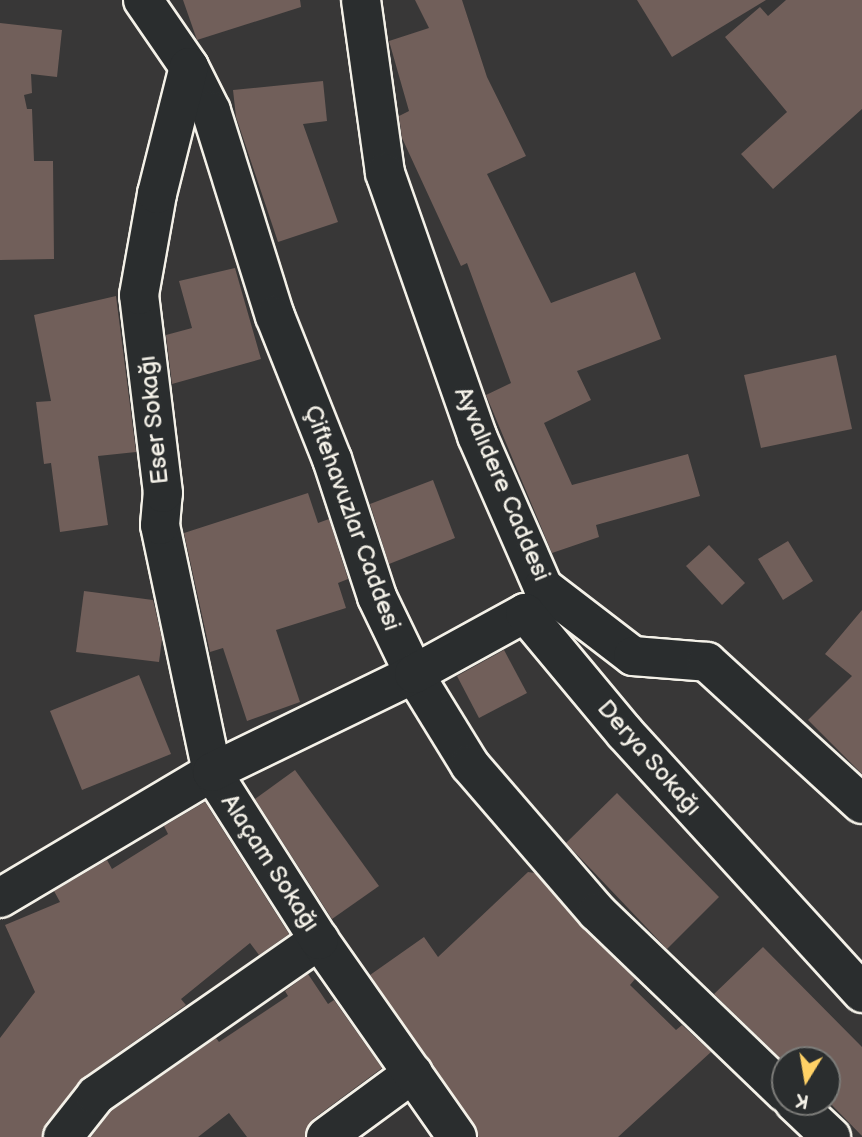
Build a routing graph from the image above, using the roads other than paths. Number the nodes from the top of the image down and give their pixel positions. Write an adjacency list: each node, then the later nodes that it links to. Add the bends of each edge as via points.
1 (142, 0): 3 (street, Çiftehavuzlar Caddesi)
2 (361, 0): 4 (street, Ayvalıdere Caddesi, via 385,173)
3 (189, 67): 5 (street, Çiftehavuzlar Caddesi, via 211,111 275,316 331,459 377,597); 6 (street, Eser Sokağı, via 139,295 163,492 160,525)
4 (534, 600): 5 (street); 7 (street, Ayvalıdere Caddesi, via 633,656 707,662); 10 (street, Derya Sokağı, via 625,733)
5 (414, 674): 6 (street, Alaçam Sokağı); 12 (street, Çiftehavuzlar Caddesi, via 470,765 597,912)
6 (212, 772): 8 (street); 9 (street, Alaçam Sokağı)
7 (862, 804)
8 (0, 898)
9 (320, 940): 11 (street, Alaçam Sokağı); 14 (street, via 96,1095)
10 (862, 993)
11 (413, 1073): 15 (street); 16 (street, Alaçam Sokağı)
12 (771, 1080)
13 (809, 1116): 17 (street)
14 (63, 1137)
15 (326, 1137)
16 (457, 1137)
17 (831, 1137)

